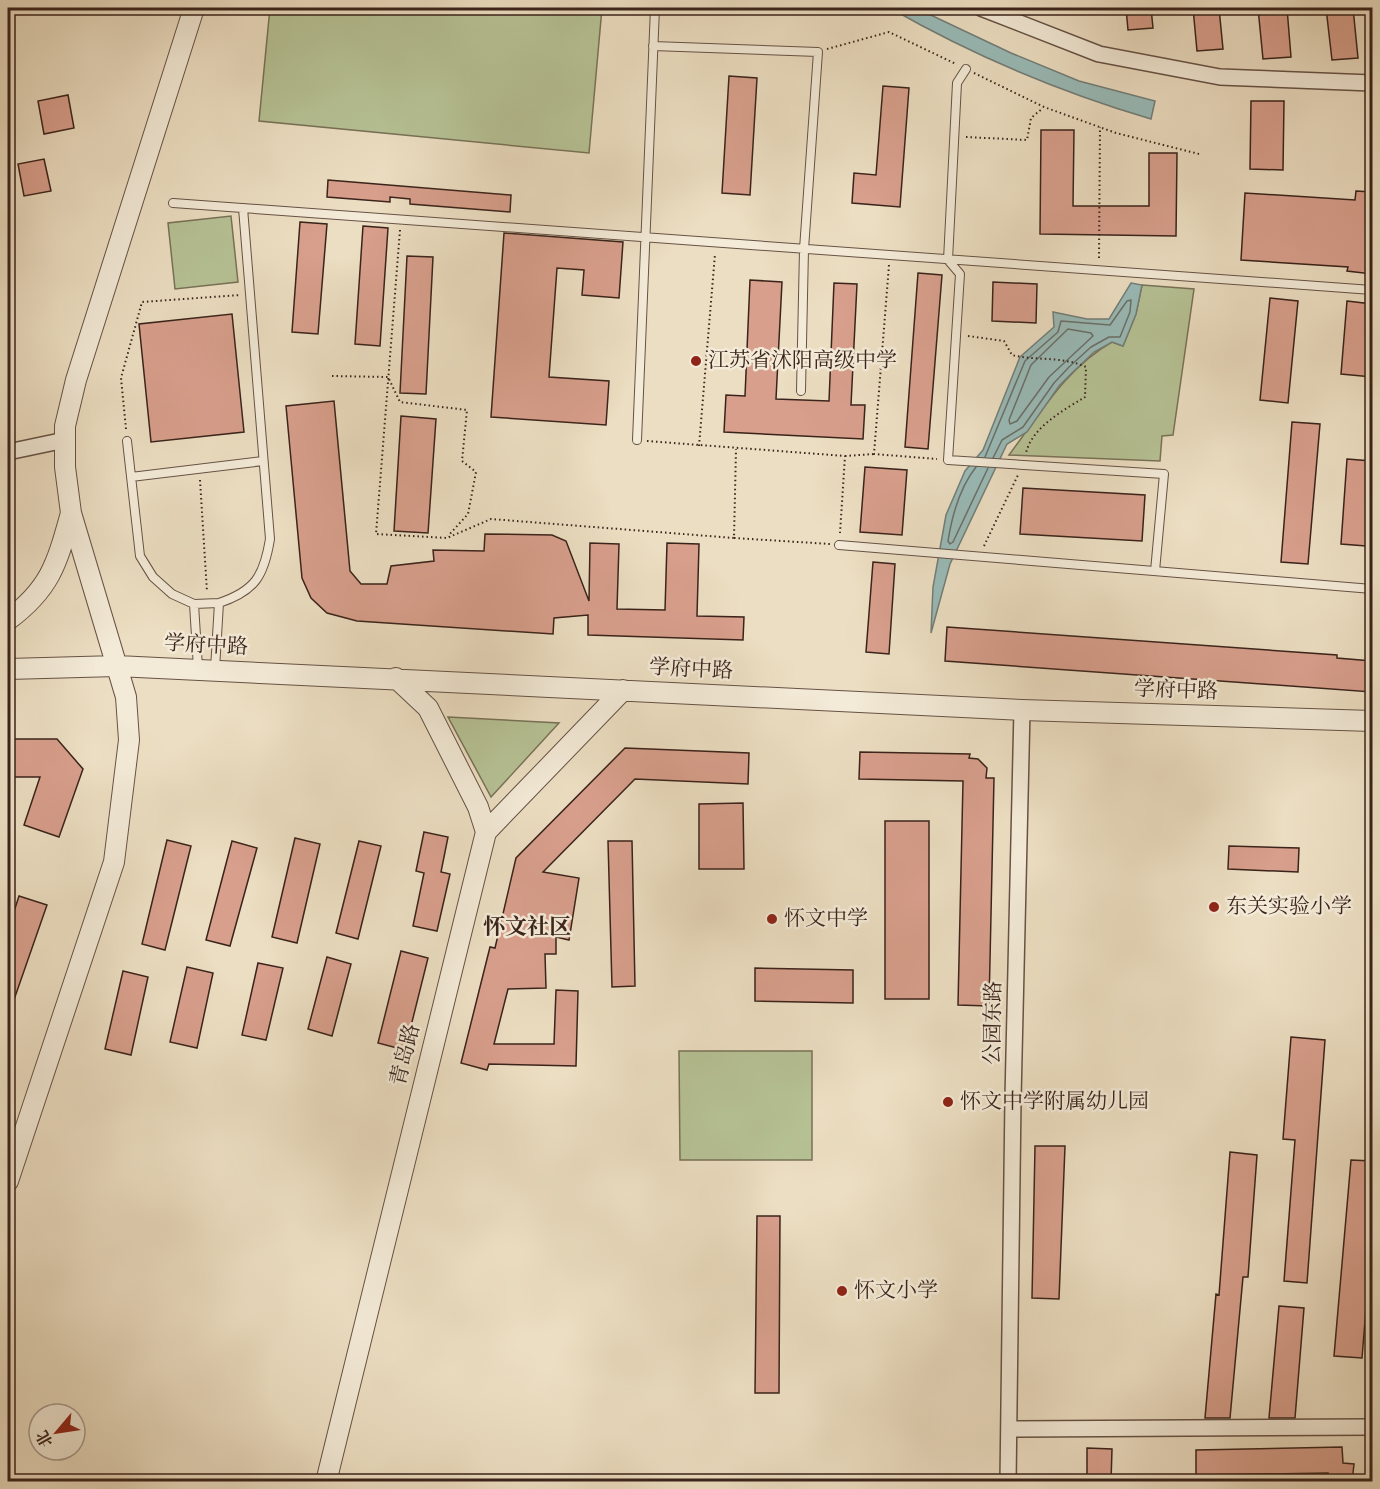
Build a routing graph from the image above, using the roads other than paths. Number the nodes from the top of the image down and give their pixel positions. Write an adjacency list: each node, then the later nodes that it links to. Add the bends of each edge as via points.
1 (194, 8): 14 (street, via 76,380)
2 (654, 8): 4 (lane)
3 (981, 8): 6 (street, via 1099,54 1209,75)
4 (653, 46): 9 (lane); 10 (lane, via 818,52)
5 (966, 69): 11 (lane, via 957,83)
6 (1372, 83)
7 (173, 203): 8 (lane)
8 (243, 208): 9 (lane); 18 (lane)
9 (645, 237): 10 (lane); 15 (lane)
10 (804, 249): 11 (lane); 13 (lane)
11 (948, 260): 12 (lane); 22 (lane, via 960,274 948,460 1164,474)
12 (1372, 290)
13 (801, 391)
14 (65, 440): 17 (street); 20 (street)
15 (638, 440)
16 (127, 441): 19 (lane)
17 (8, 452)
18 (263, 461): 19 (lane); 24 (lane, via 270,539 266,566 239,596)
19 (131, 477): 25 (lane, via 140,556 153,577 172,594)
20 (71, 513): 26 (street, via 56,567 31,603); 27 (street)
21 (839, 545): 22 (lane)
22 (1155, 571): 23 (lane)
23 (1372, 589)
24 (219, 603): 25 (lane); 29 (lane)
25 (194, 604): 29 (lane)
26 (8, 620)
27 (117, 666): 28 (street, 学府中路); 29 (street, 学府中路); 35 (street, via 126,697 129,740 114,862)
28 (8, 669)
29 (206, 670): 30 (street, 学府中路)
30 (396, 678): 31 (street, 学府中路); 34 (street, via 428,708 478,807)
31 (623, 690): 32 (street, 学府中路); 34 (street)
32 (1022, 710): 33 (street, 学府中路); 37 (street, 公园东路)
33 (1372, 721)
34 (486, 832): 38 (street, 青岛路)
35 (8, 1181)
36 (1372, 1427): 37 (street)
37 (1009, 1430): 39 (street, 公园东路)
38 (326, 1482)
39 (1008, 1482)

